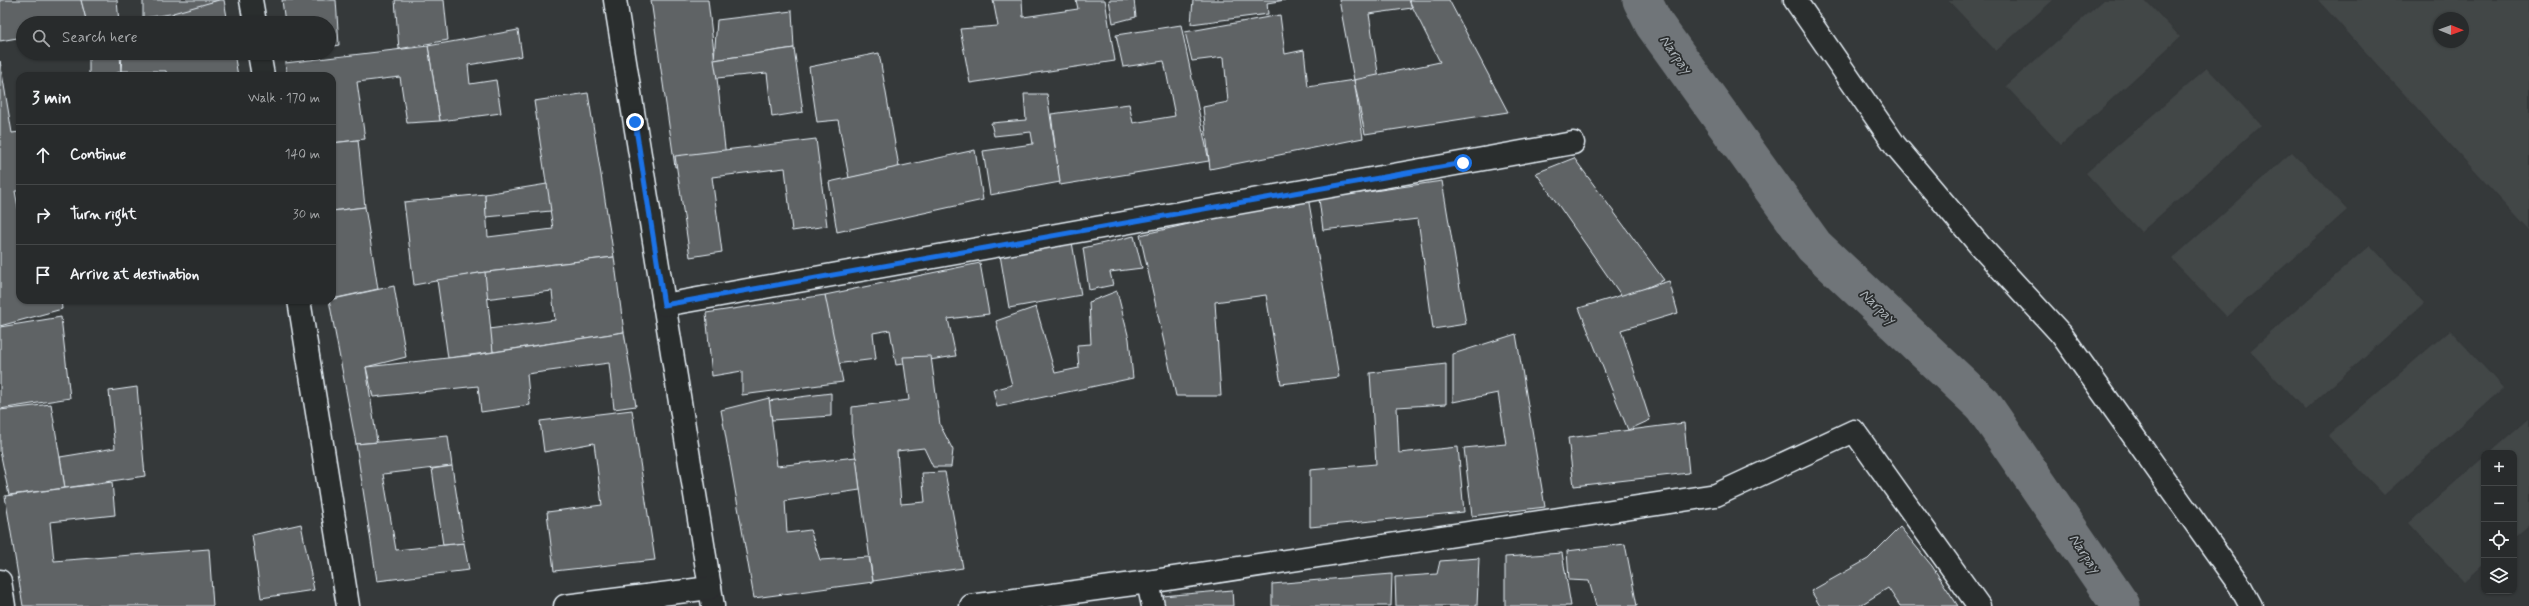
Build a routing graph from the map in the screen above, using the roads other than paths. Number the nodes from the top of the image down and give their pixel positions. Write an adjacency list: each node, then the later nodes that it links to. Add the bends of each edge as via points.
1 (251, 0): 4 (street)
2 (615, 0): 9 (street)
3 (1795, 0): 19 (street, via 1895,146 1981,247 2061,334 2240,586)
4 (254, 16)
5 (260, 60): 6 (street)
6 (262, 72)
7 (1573, 143): 9 (street)
8 (300, 304): 14 (street)
9 (664, 305): 12 (street)
10 (0, 581): 13 (street)
11 (1148, 582): 16 (street); 17 (street); 18 (street, via 1716,495 1854,431)
12 (712, 597): 15 (street)
13 (4, 606)
14 (348, 606)
15 (565, 606)
16 (971, 606)
17 (1153, 606)
18 (1979, 606)
19 (2251, 606)

